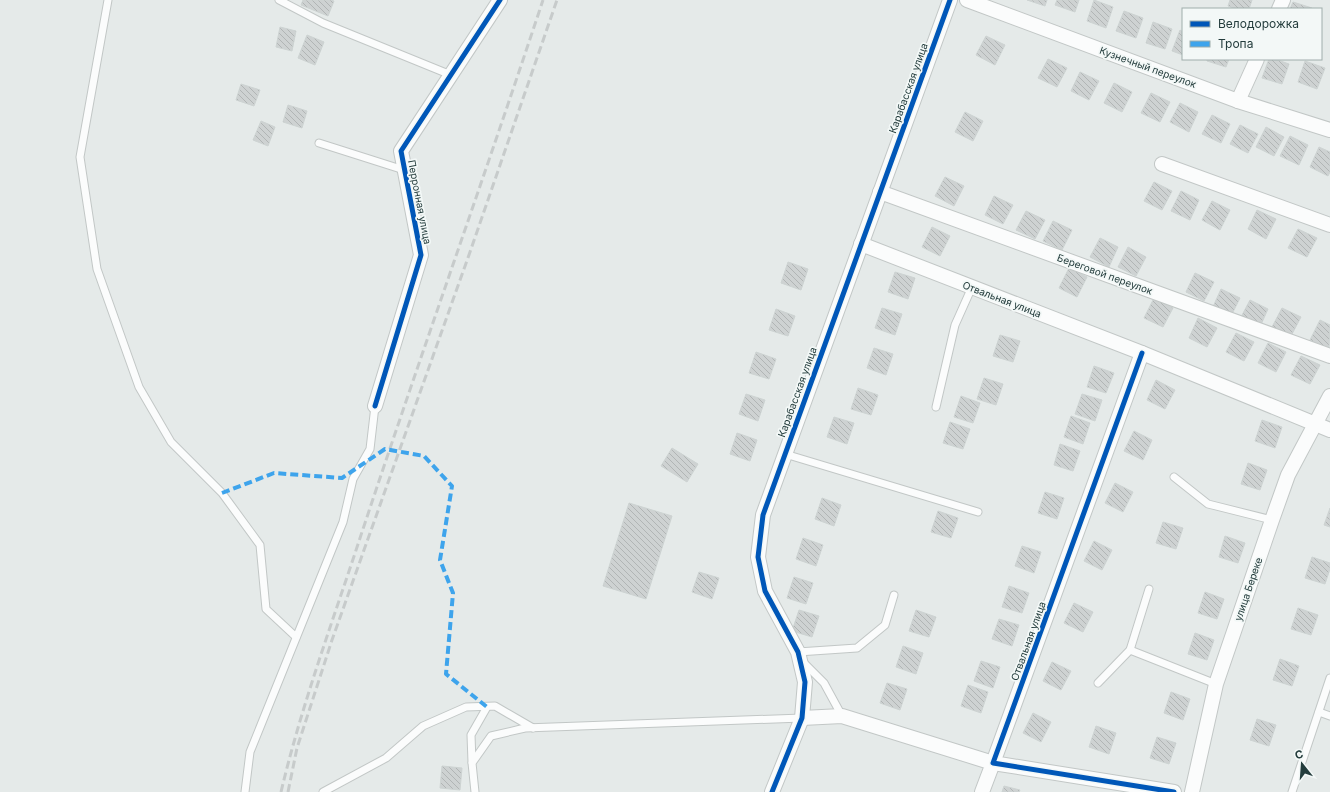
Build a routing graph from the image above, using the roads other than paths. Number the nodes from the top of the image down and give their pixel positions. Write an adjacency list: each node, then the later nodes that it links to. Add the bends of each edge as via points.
1 (108, 0): 30 (lane, via 80,156 97,269 139,387 171,442 222,493 260,545 266,609)
2 (279, 0): 7 (lane, via 323,23)
3 (500, 0): 7 (street, Перронная улица)
4 (950, 0): 13 (street, Карабасская улица)
5 (967, 0): 8 (street, Кузнечный переулок)
6 (1257, 60): 8 (street)
7 (451, 75): 12 (street, Перронная улица, via 401,151)
8 (1238, 101): 9 (street, Кузнечный переулок)
9 (1330, 130)
10 (319, 143): 12 (lane)
11 (1162, 164): 14 (street)
12 (404, 170): 20 (street, Перронная улица, via 421,255)
13 (880, 192): 15 (street, Карабасская улица); 18 (street, Береговой переулок)
14 (1330, 225)
15 (861, 244): 16 (street, Отвальная улица); 24 (street, Карабасская улица)
16 (972, 287): 17 (street, Отвальная улица); 21 (lane, via 955,325)
17 (1142, 353): 22 (street, Отвальная улица); 43 (street, Отвальная улица)
18 (1330, 356)
19 (1330, 396): 22 (street, улица Береке)
20 (375, 406): 30 (lane, via 370,449 353,479 343,522)
21 (936, 407)
22 (1315, 424): 23 (street, Отвальная улица); 27 (street, улица Береке, via 1288,475)
23 (1330, 430)
24 (785, 454): 26 (lane); 32 (street, Карабасская улица, via 762,515 758,557 765,591)
25 (1174, 476): 27 (lane, via 1208,504)
26 (978, 512)
27 (1272, 520): 35 (street, улица Береке)
28 (1149, 589): 31 (lane)
29 (894, 595): 32 (lane, via 885,625 857,648)
30 (296, 637): 44 (lane, via 250,752)
31 (1130, 650): 34 (lane); 35 (lane)
32 (799, 655): 38 (lane, via 824,683); 40 (street, Карабасская улица, via 805,682)
33 (1330, 678): 37 (lane)
34 (1098, 683)
35 (1216, 684): 50 (street, улица Береке)
36 (487, 707): 41 (lane, via 494,706); 42 (lane, via 471,735); 45 (lane, via 466,707 423,726 386,758)
37 (1318, 712): 39 (lane); 51 (lane)
38 (842, 716): 40 (street); 43 (street)
39 (1330, 716)
40 (802, 718): 41 (lane); 47 (street, Карабасская улица)
41 (533, 728): 42 (lane, via 491,736)
42 (472, 763): 46 (lane)
43 (993, 763): 48 (street, Отвальная улица); 49 (street)
44 (245, 792)
45 (323, 792)
46 (475, 792)
47 (772, 792)
48 (982, 792)
49 (1174, 792)
50 (1192, 792)
51 (1292, 792)

